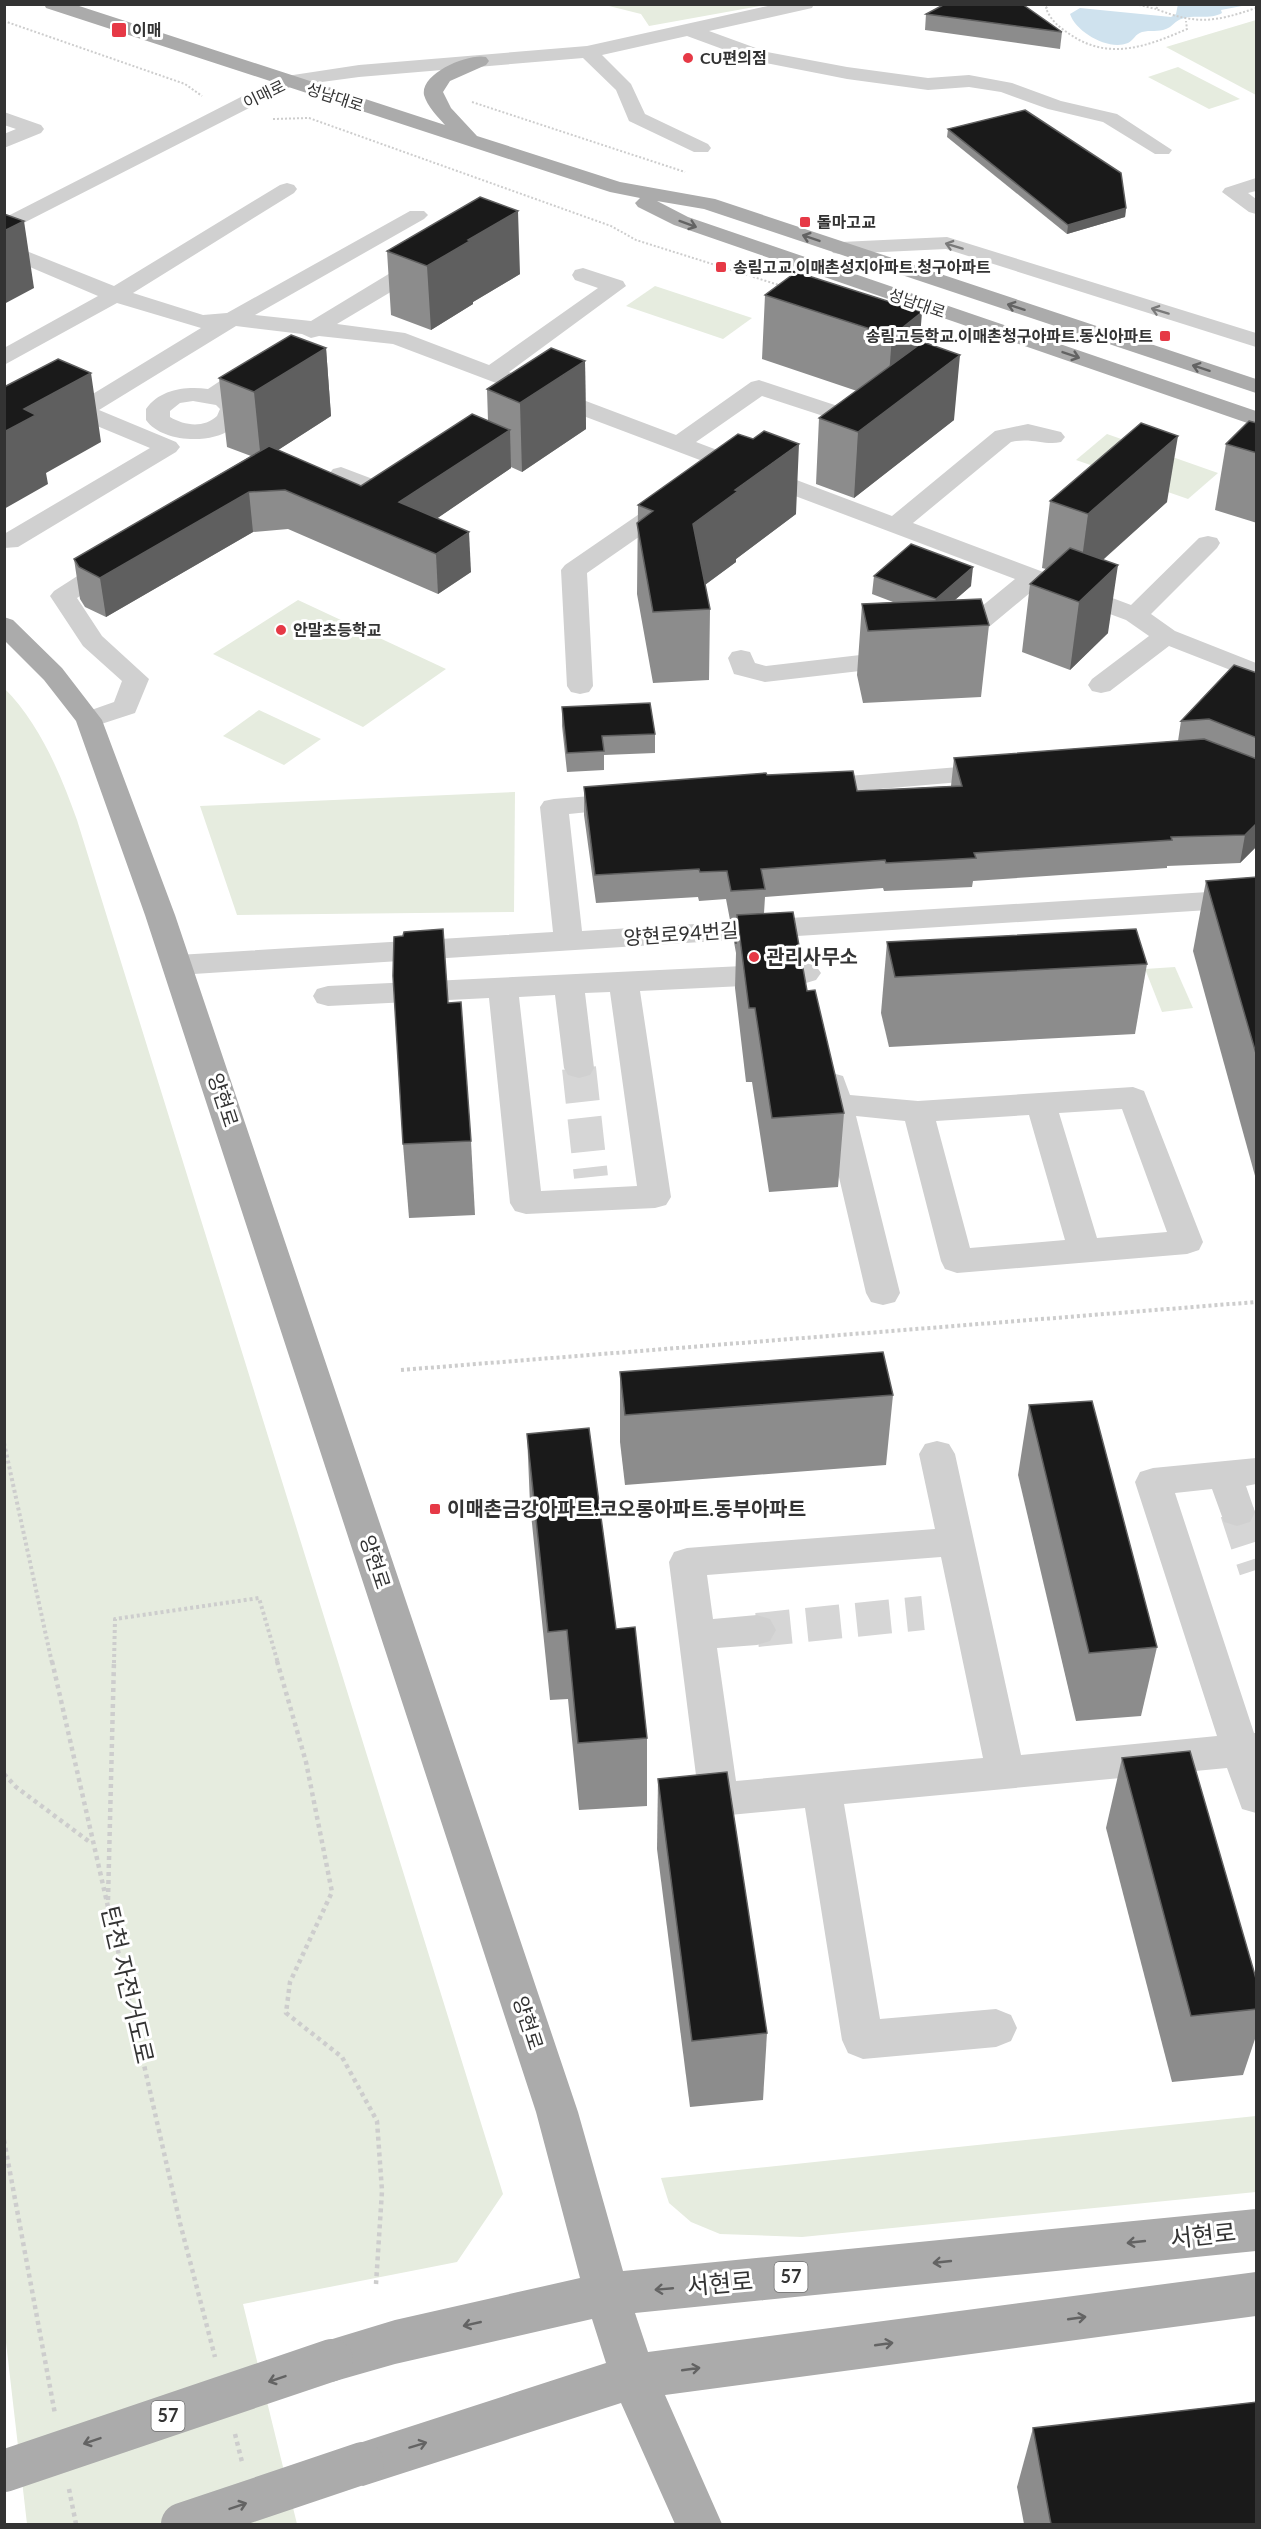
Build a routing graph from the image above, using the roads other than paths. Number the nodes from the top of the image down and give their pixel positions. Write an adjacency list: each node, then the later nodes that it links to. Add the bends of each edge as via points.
1 (53, 4): 6 (main road, 성남대로)
2 (805, 4): 3 (street, 이매로)
3 (687, 29): 4 (street, 이매로); 11 (street, via 762,57 847,73 928,84 969,81 1005,87 1055,105 1110,118)
4 (587, 52): 5 (street, 이매로); 10 (street, via 618,78 633,103 636,117)
5 (479, 61): 6 (street, 이매로); 8 (main road, via 440,77 434,86 433,96)
6 (287, 81): 8 (main road, 성남대로); 17 (street, 이매로)
7 (4, 118): 9 (street, via 34,129)
8 (470, 141): 14 (main road, 성남대로)
9 (4, 142)
10 (701, 148)
11 (1162, 150)
12 (1257, 184): 15 (street, via 1232,192)
13 (287, 189): 22 (street)
14 (617, 189): 20 (main road, 성남대로, one-way to 14, via 708,203); 31 (main road, 성남대로, one-way to 31, via 681,222)
15 (1257, 208)
16 (417, 215): 23 (street)
17 (4, 227)
18 (4, 248): 22 (street)
19 (449, 248): 24 (street)
20 (841, 248): 25 (street, one-way to 20, via 947,243); 28 (main road, 성남대로, one-way to 20)
21 (583, 275): 27 (street, via 615,286)
22 (115, 295): 23 (street, via 202,322); 26 (street)
23 (232, 319): 24 (street); 38 (street, via 70,410 168,447)
24 (314, 328): 27 (street, via 397,338); 29 (street)
25 (1257, 340)
26 (4, 358)
27 (490, 374): 33 (street, via 529,399)
28 (1257, 386)
29 (215, 395)
30 (854, 419): 33 (street, via 759,387)
31 (1257, 419)
32 (1053, 437): 37 (street, via 1028,431 1004,436)
33 (678, 444): 34 (street)
34 (729, 463): 37 (street); 47 (street, via 574,570)
35 (421, 471): 36 (street, via 388,493)
36 (341, 474)
37 (896, 525): 41 (street)
38 (9, 542)
39 (1208, 543): 42 (street)
40 (140, 548): 49 (street, via 63,596 92,641 136,679 126,707)
41 (1033, 577): 42 (street); 45 (street, via 942,653 765,674 743,668)
42 (1135, 615): 44 (street)
43 (4, 625): 49 (main road, 양현로, via 53,674)
44 (1167, 636): 46 (street); 48 (street)
45 (741, 658)
46 (1257, 672)
47 (580, 686)
48 (1101, 686)
49 (88, 720): 56 (main road, 양현로)
50 (1016, 771): 51 (street)
51 (779, 789)
52 (649, 799): 55 (street, via 554,807)
53 (1257, 898): 54 (street, 양현로94번길)
54 (795, 927): 55 (street, 양현로94번길); 57 (street)
55 (568, 940): 56 (street, 양현로94번길)
56 (178, 965): 82 (main road, 양현로, via 557,2112)
57 (806, 973): 58 (street); 62 (street)
58 (624, 982): 59 (street); 60 (street, via 655,1197 526,1203)
59 (570, 985): 60 (street); 64 (street)
60 (503, 988): 61 (street)
61 (328, 996)
62 (814, 1006)
63 (827, 1060): 65 (street)
64 (579, 1068)
65 (837, 1104): 67 (street); 69 (street)
66 (1041, 1104): 67 (street); 68 (street); 68 (street, via 1133,1098 1187,1242)
67 (918, 1112): 68 (street, via 957,1261)
68 (1085, 1251)
69 (884, 1293)
70 (937, 1454): 73 (street)
71 (1240, 1472): 72 (street); 76 (street, via 1153,1482)
72 (1237, 1512)
73 (956, 1542): 75 (street, via 687,1562); 77 (street)
74 (757, 1630): 75 (street)
75 (696, 1635): 78 (street, via 719,1799)
76 (1249, 1750): 77 (street); 79 (street)
77 (1006, 1774): 78 (street)
78 (822, 1791): 80 (street, via 863,2040)
79 (1257, 1797)
80 (996, 2028)
81 (1257, 2230): 82 (main road, 서현로 / 57, one-way to 82)
82 (607, 2294): 84 (main road, 양현로); 85 (main road, 서현로 / 57, one-way to 85, bridge, via 332,2360)
83 (1257, 2294): 84 (main road, one-way to 83)
84 (633, 2377): 86 (main road, one-way to 84, bridge); 87 (main road, 양현로)
85 (4, 2471)
86 (182, 2524)
87 (699, 2524)

